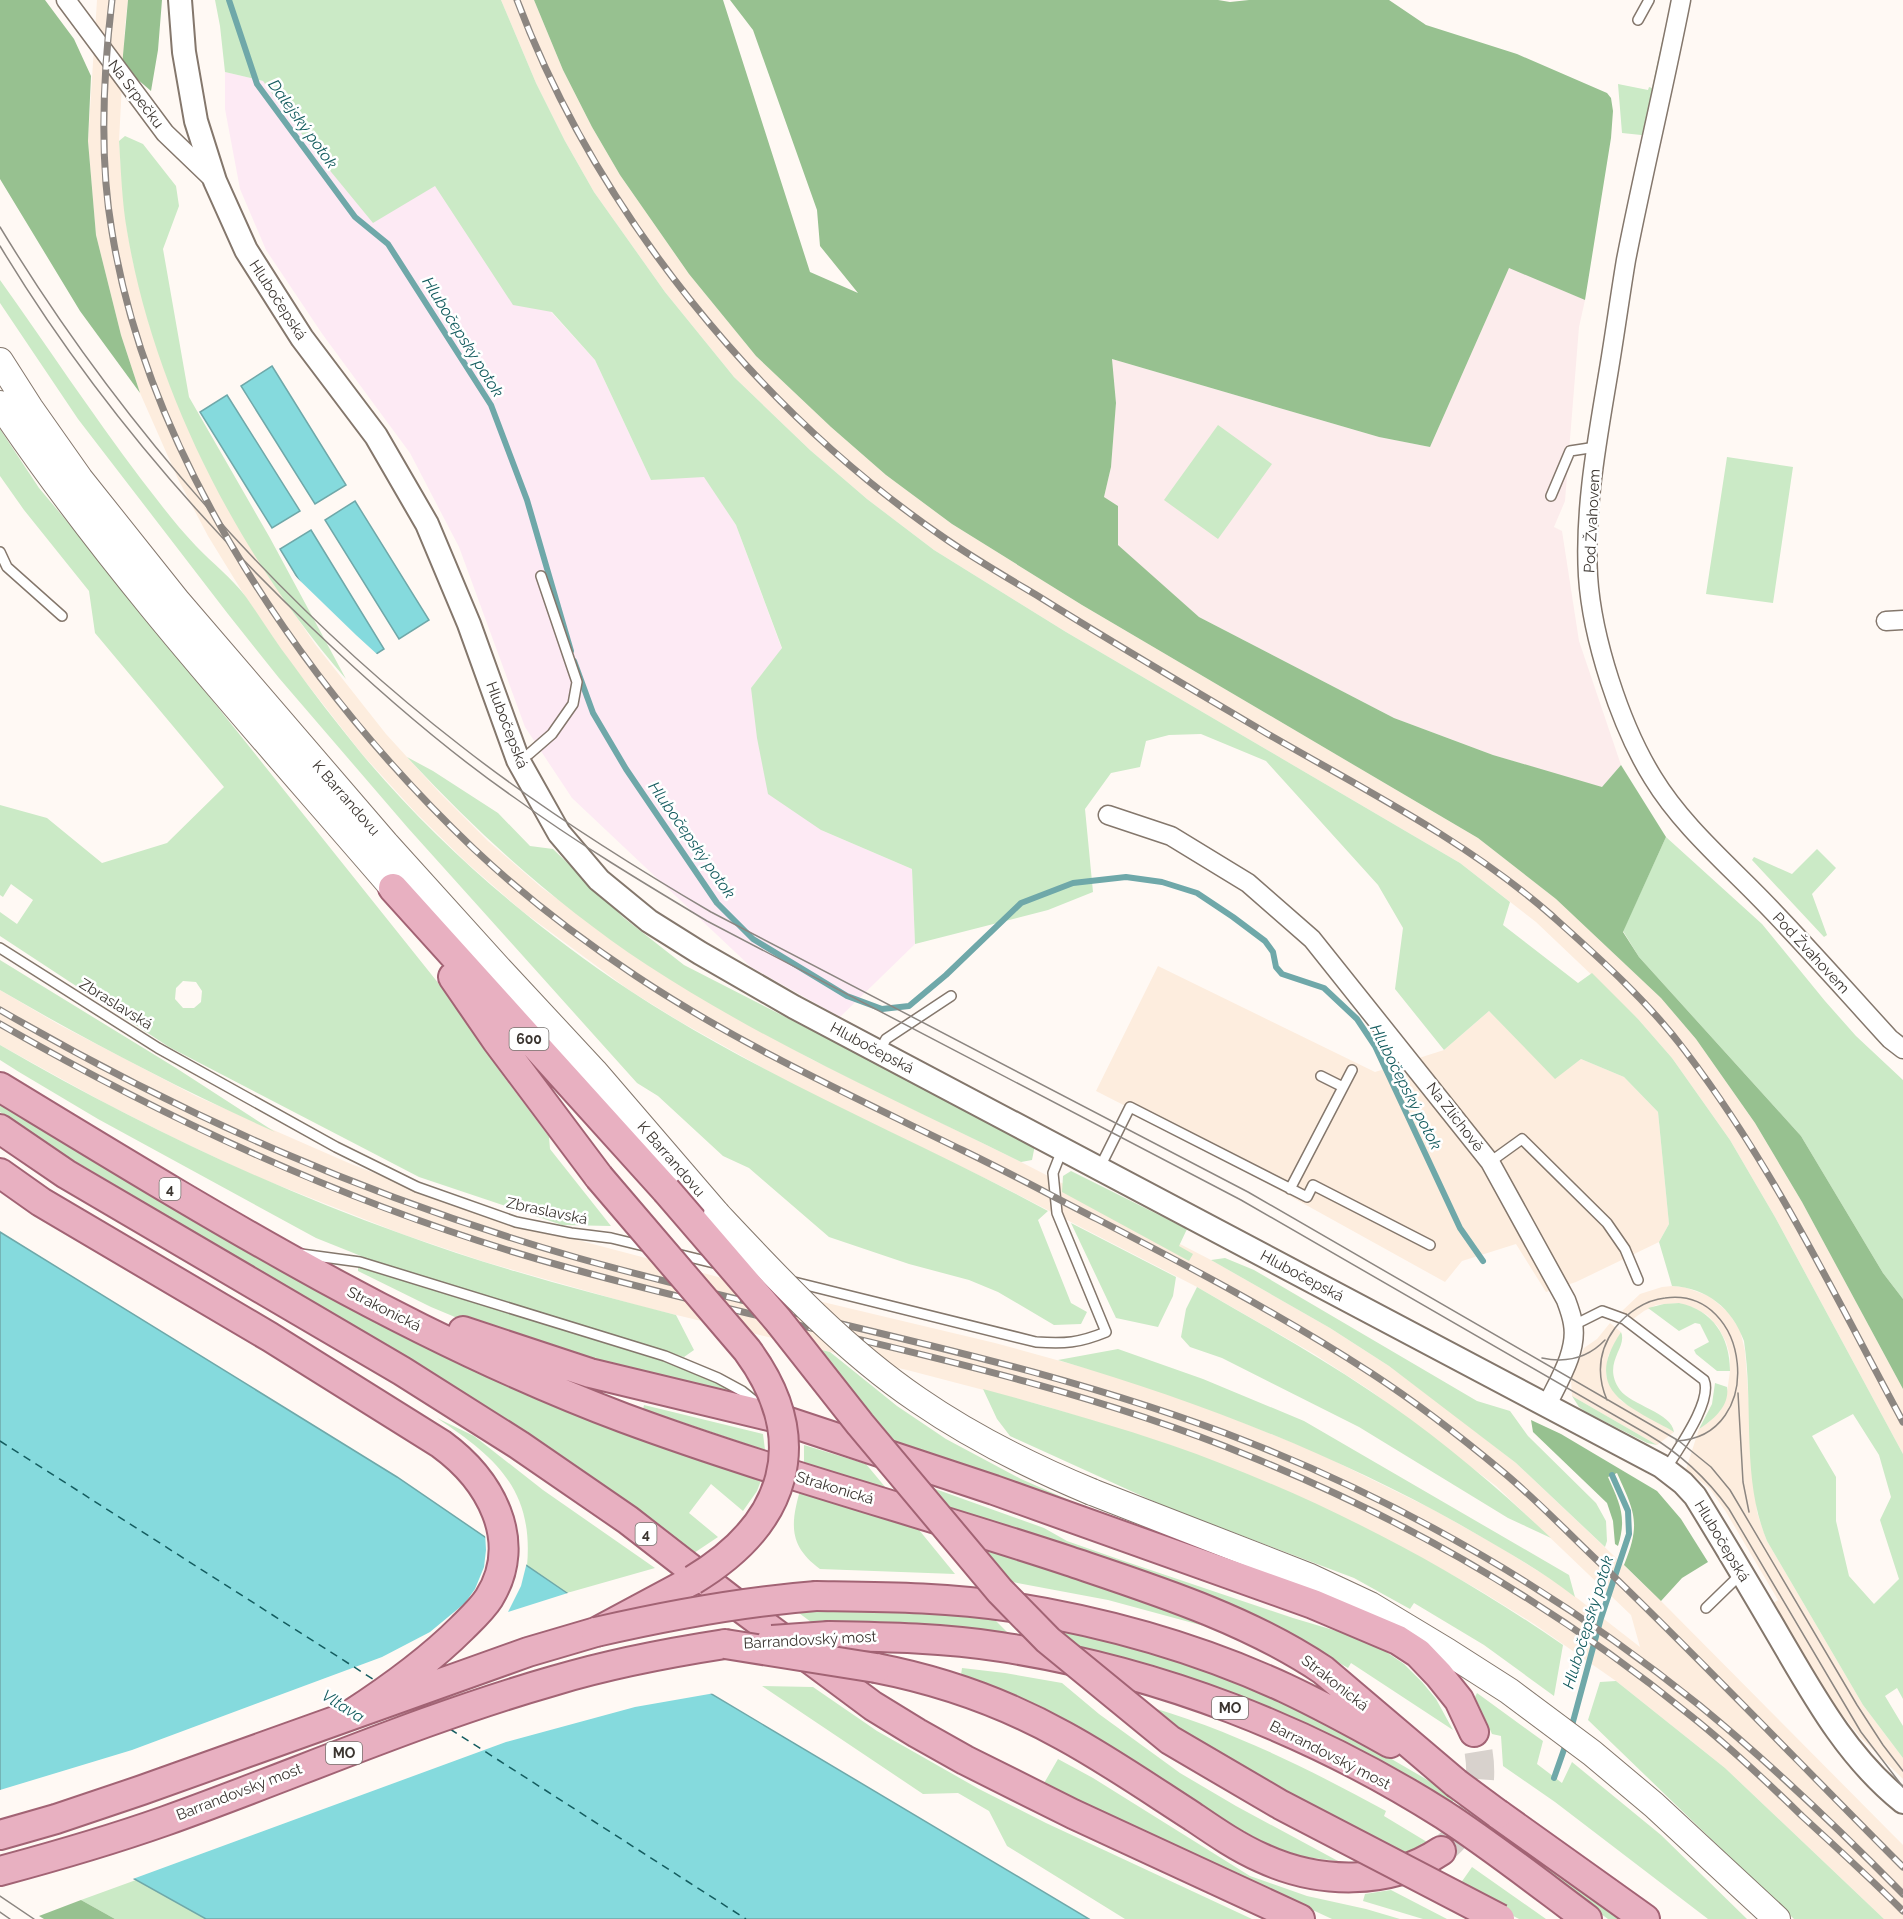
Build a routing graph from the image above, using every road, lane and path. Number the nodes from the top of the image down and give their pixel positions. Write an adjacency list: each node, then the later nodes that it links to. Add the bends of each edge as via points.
1 (66, 0): 6 (street, Na Srpečku, via 165,133)
2 (180, 0): 6 (street, Hlubočepská, via 196,121)
3 (1649, 0): 5 (lane)
4 (1681, 0): 9 (street, Pod Žvahovem, via 1626,260)
5 (1638, 20)
6 (215, 181): 14 (street, Hlubočepská, via 257,270 376,436 427,524 469,624)
7 (0, 361): 41 (main road, K Barrandovu / 600, bridge, via 80,479 178,602 386,844 594,1071 717,1214 811,1310 918,1400 988,1444 1043,1472)
8 (0, 404): 16 (main road, K Barrandovu / 600, via 168,626)
9 (1596, 447): 10 (lane, via 1570,451); 19 (street, Pod Žvahovem, via 1588,576 1595,621 1617,698 1653,778 1688,823)
10 (1551, 496)
11 (0, 552): 13 (lane, via 7,567)
12 (541, 576): 14 (lane, via 577,682 573,704 552,734)
13 (62, 616)
14 (518, 760): 20 (street, Hlubočepská, via 559,833 599,879 649,921)
15 (1108, 815): 27 (street, Na Zlíchově, via 1171,836 1248,883 1312,939)
16 (393, 888): 44 (main road, bridge, via 497,1041 599,1177 747,1350 778,1408 784,1446 781,1477 770,1508 749,1536 709,1570); 57 (main road, 600, bridge, via 666,1190 1000,1591 1048,1640 1170,1740 1281,1805)
17 (0, 948): 33 (lane, Zbraslavská, via 158,1048 336,1147 417,1187 516,1222 611,1238)
18 (951, 996): 20 (lane, via 886,1039)
19 (1903, 1050)
20 (879, 1052): 26 (street, Hlubočepská)
21 (1352, 1070): 24 (lane)
22 (1321, 1076): 24 (lane)
23 (0, 1087): 32 (main road, Strakonická / 4)
24 (1343, 1087): 30 (lane)
25 (0, 1129): 56 (main road, 4, via 66,1174 402,1371 519,1445 628,1520 864,1700 917,1733 1073,1814)
26 (1062, 1150): 28 (street, Hlubočepská); 34 (lane, via 1053,1173 1057,1213 1106,1332 1083,1342 1036,1342)
27 (1490, 1162): 35 (lane, via 1522,1139 1607,1223 1625,1249); 37 (street, Na Zlíchově, via 1566,1300)
28 (1099, 1169): 30 (lane, via 1130,1107); 38 (street, Hlubočepská)
29 (0, 1173): 47 (main road, via 40,1202 270,1336 427,1435 466,1464 488,1493 503,1538 501,1568 489,1598 450,1640)
30 (1290, 1189): 31 (lane, via 1307,1197 1313,1185)
31 (1430, 1245)
32 (273, 1250): 36 (main road, Strakonická / 4); 39 (lane, via 360,1262 665,1356 742,1391)
33 (748, 1271)
34 (760, 1274)
35 (1638, 1280)
36 (343, 1288): 39 (main road, via 590,1373); 49 (main road, Strakonická / 4, via 499,1365 627,1419 1141,1585 1235,1623 1323,1670)
37 (1574, 1325): 38 (street, Na Zlíchově, via 1571,1349); 40 (lane, via 1602,1311 1624,1319 1704,1380 1706,1397)
38 (1547, 1405): 40 (street, Hlubočepská)
39 (777, 1418): 45 (main road, via 1199,1562)
40 (1666, 1469): 42 (street, Hlubočepská, via 1695,1496)
41 (1237, 1548): 45 (main road); 60 (main road, via 1370,1605 1509,1691 1592,1752)
42 (1742, 1573): 43 (lane); 50 (street, Hlubočepská, via 1829,1720 1861,1762)
43 (1706, 1608)
44 (596, 1632): 47 (main road, MO); 49 (main road, MO, bridge, via 724,1606 816,1596 960,1601 1067,1617 1182,1648 1284,1688 1394,1745)
45 (1398, 1640): 48 (main road, via 1418,1653 1439,1675 1459,1700)
46 (725, 1644): 52 (main road, bridge, via 876,1668 959,1688 1065,1736 1224,1837 1284,1867 1338,1877 1386,1875 1419,1864); 53 (main road, Barrandovský most / MO, via 633,1660 512,1694 298,1769 165,1821); 58 (main road, Barrandovský most / MO, bridge, via 829,1636 930,1640 1053,1656 1156,1682 1240,1712 1367,1772 1443,1815)
47 (350, 1714): 51 (main road, MO, via 142,1790)
48 (1474, 1732)
49 (1456, 1783): 59 (main road, Strakonická / MO, bridge)
50 (1903, 1802)
51 (0, 1834)
52 (1441, 1851)
53 (58, 1855): 54 (main road, Barrandovský most / MO); 55 (main road)
54 (0, 1870)
55 (0, 1880)
56 (1300, 1919)
57 (1500, 1919)
58 (1587, 1919)
59 (1645, 1919)
60 (1777, 1919)

